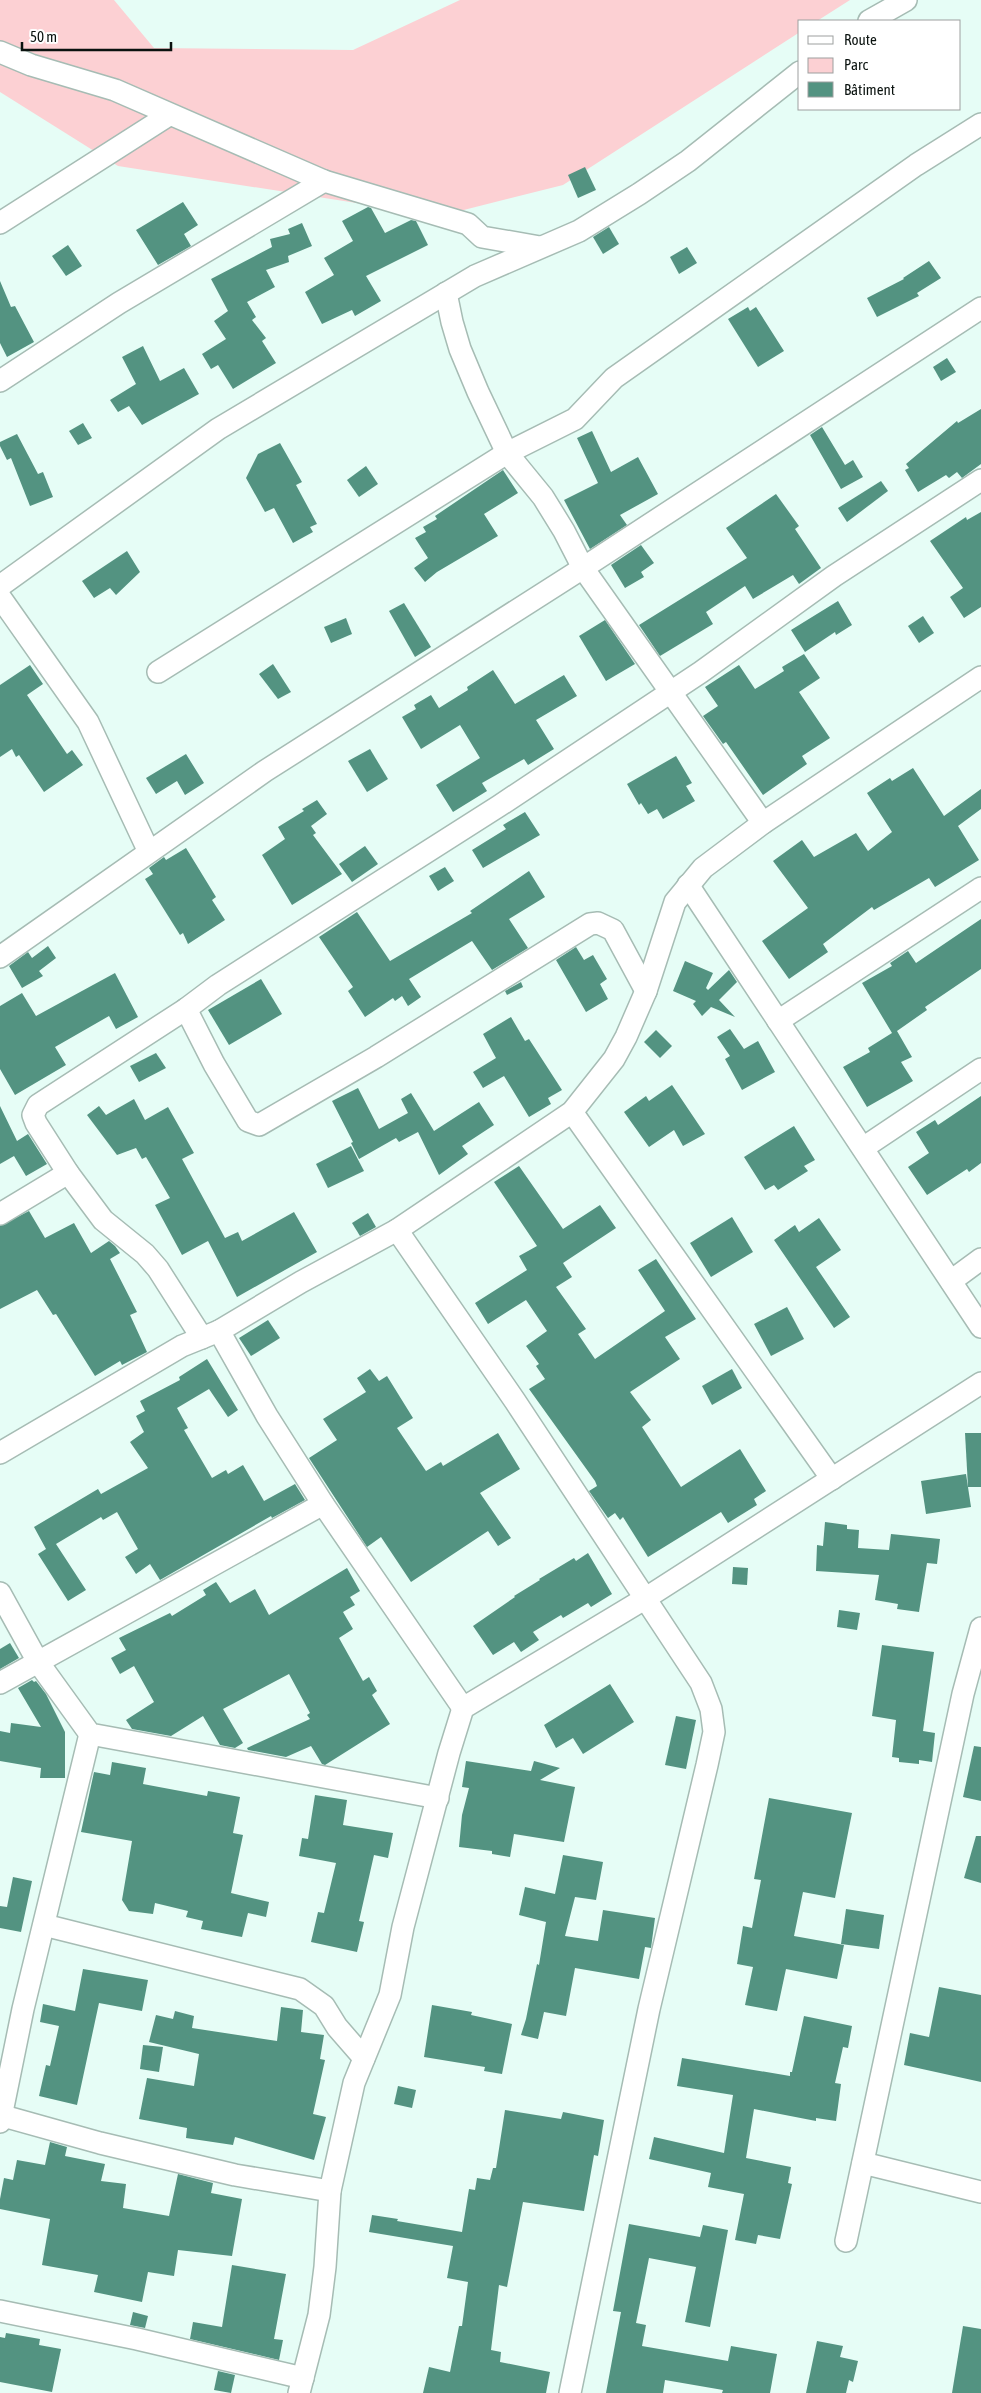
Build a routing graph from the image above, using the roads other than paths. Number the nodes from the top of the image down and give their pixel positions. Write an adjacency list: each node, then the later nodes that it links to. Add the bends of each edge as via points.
1 (906, 0): 2 (street)
2 (872, 20)
3 (0, 52): 5 (street, via 31,65 116,90)
4 (798, 74): 10 (street, via 688,161 578,231)
5 (169, 115): 7 (street); 8 (street)
6 (981, 124): 15 (street, via 916,165 614,378 575,419)
7 (324, 182): 9 (street, via 468,224); 14 (street, via 119,303)
8 (0, 223)
9 (482, 237): 10 (street); 11 (street)
10 (540, 247): 11 (street)
11 (475, 276): 12 (street)
12 (446, 293): 15 (street, via 460,349); 18 (street, via 218,429)
13 (981, 308): 17 (street)
14 (0, 382)
15 (506, 453): 17 (street, via 543,497); 20 (street)
16 (981, 480): 22 (street, via 834,576)
17 (582, 568): 22 (street); 24 (street, via 265,771)
18 (0, 586)
19 (0, 597): 24 (street, via 88,722)
20 (158, 672)
21 (981, 677): 23 (street)
22 (671, 692): 23 (street); 29 (street, via 218,985)
23 (763, 823): 25 (street, via 703,868)
24 (149, 852): 27 (street)
25 (688, 885): 28 (street, via 675,902); 30 (street)
26 (981, 888): 30 (street)
27 (0, 957)
28 (646, 991): 29 (street, via 613,930 598,923 590,924 259,1125 248,1121); 32 (street, via 614,1059)
29 (186, 1009): 34 (street, via 35,1109 36,1123)
30 (778, 1021): 33 (street)
31 (981, 1069): 33 (street)
32 (572, 1112): 36 (street); 43 (street)
33 (863, 1148): 38 (street)
34 (68, 1173): 35 (street); 40 (street, via 103,1220 158,1268)
35 (0, 1214)
36 (397, 1230): 40 (street); 46 (street)
37 (981, 1259): 38 (street)
38 (951, 1281): 39 (street)
39 (981, 1327)
40 (210, 1335): 42 (street, via 182,1346); 44 (street)
41 (981, 1383): 43 (street)
42 (0, 1453)
43 (832, 1479): 46 (street)
44 (323, 1504): 48 (street); 51 (street)
45 (0, 1593): 48 (street)
46 (646, 1598): 51 (street); 63 (street, via 701,1683 711,1709 714,1732 649,2009)
47 (981, 1628): 49 (street)
48 (38, 1662): 50 (street); 52 (street)
49 (974, 1681): 57 (street)
50 (0, 1683)
51 (463, 1708): 53 (street)
52 (90, 1734): 53 (street); 54 (street)
53 (438, 1798): 55 (street, via 403,1927 390,1995)
54 (44, 1925): 55 (street, via 300,1989 324,2006); 56 (street, via 22,2009)
55 (364, 2058): 58 (street, via 354,2083)
56 (1, 2117): 58 (street, via 235,2176)
57 (863, 2162): 59 (street); 60 (street)
58 (330, 2191): 62 (street, via 318,2315)
59 (981, 2192)
60 (846, 2241)
61 (0, 2310): 62 (street, via 137,2339)
62 (301, 2386)
63 (570, 2393)

